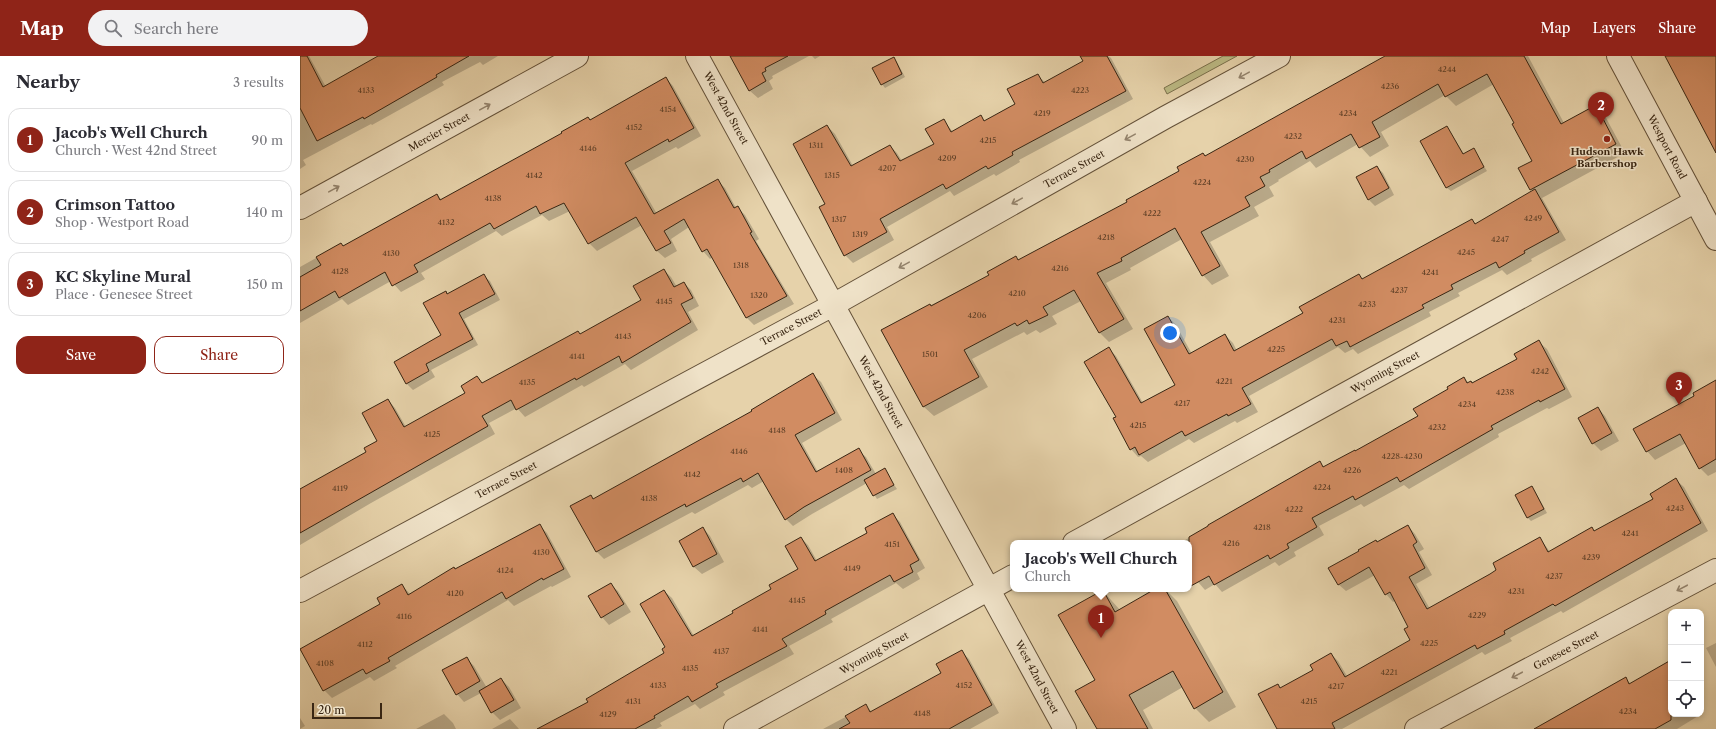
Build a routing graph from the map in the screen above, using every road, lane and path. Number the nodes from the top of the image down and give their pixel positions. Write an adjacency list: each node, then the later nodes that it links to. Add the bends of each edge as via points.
1 (577, 56): 6 (street, Mercier Street, one-way to 1)
2 (697, 56): 8 (street, West 42nd Street)
3 (1279, 56): 8 (street, Terrace Street, one-way to 8)
4 (1618, 56): 5 (street, Westport Road)
5 (1696, 201): 7 (street, Westport Road); 9 (street, Wyoming Street)
6 (300, 208)
7 (1716, 239)
8 (833, 305): 12 (street, West 42nd Street); 13 (street, Terrace Street)
9 (1079, 540)
10 (1716, 570): 16 (street, Genesee Street, one-way to 16)
11 (1010, 578): 12 (street, Wyoming Street)
12 (989, 590): 14 (street, Wyoming Street); 15 (street, West 42nd Street)
13 (300, 591)
14 (735, 729)
15 (1065, 729)
16 (1416, 729)

